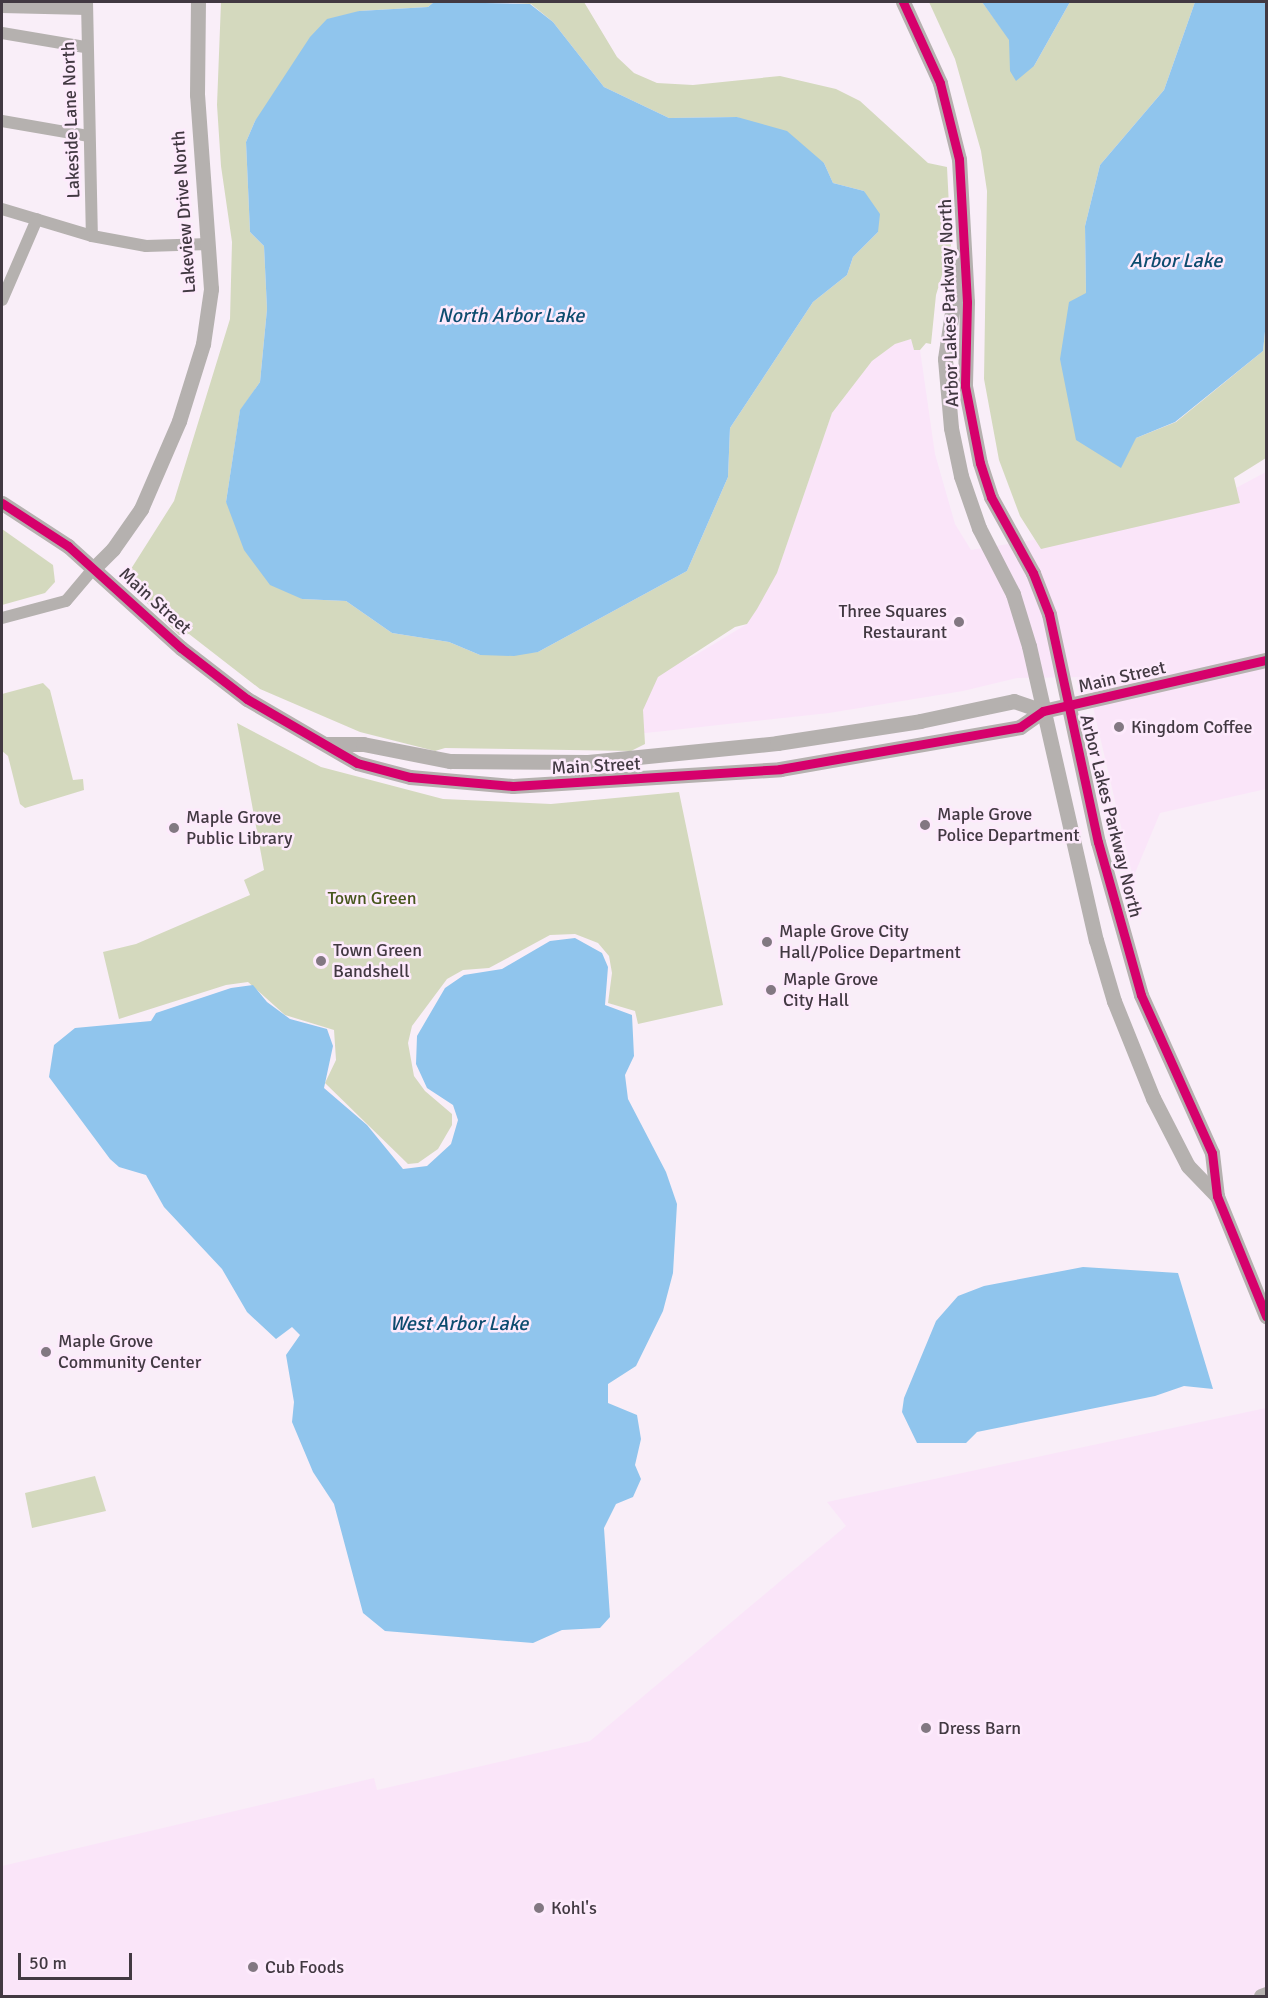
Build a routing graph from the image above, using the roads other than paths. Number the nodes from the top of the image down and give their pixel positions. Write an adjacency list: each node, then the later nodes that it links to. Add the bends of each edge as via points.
1 (198, 2): 12 (street, Lakeview Drive North, via 196,94)
2 (903, 2): 13 (street, Arbor Lakes Parkway North, via 940,83 952,123 963,200)
3 (87, 5): 4 (street); 6 (street, Lakeside Lane North)
4 (2, 7)
5 (2, 33): 6 (street)
6 (86, 47): 8 (street, Lakeside Lane North)
7 (2, 122): 8 (street)
8 (88, 136): 11 (street, Lakeside Lane North)
9 (2, 208): 10 (street)
10 (37, 219): 11 (street); 14 (street)
11 (92, 236): 12 (street, via 146,246)
12 (209, 244): 16 (street, Lakeview Drive North, via 212,289 203,344 179,421 141,509 113,549)
13 (963, 245): 19 (street, Arbor Lakes Parkway North, via 968,302 965,386 970,419 991,497 1033,573 1049,614); 20 (street, Arbor Lakes Parkway North, via 945,359 951,428 961,476 979,528 1013,594)
14 (2, 298)
15 (2, 503): 16 (street, Main Street, via 68,546)
16 (93, 569): 17 (street, Lakeview Drive North, via 66,601); 21 (street, Main Street, via 218,679)
17 (2, 618)
18 (1266, 660): 19 (street, Main Street)
19 (1068, 707): 20 (street, Main Street); 22 (street, Arbor Lakes Parkway North, via 1126,946 1150,1018 1212,1153)
20 (1043, 711): 21 (street, Main Street, via 1014,701 920,722 777,743 588,762 450,761 363,744); 21 (street, Main Street, via 1020,728 780,769 513,786 410,777 357,763); 22 (street, Arbor Lakes Parkway North, via 1114,1001 1153,1098 1188,1166)
21 (326, 744)
22 (1217, 1196): 23 (street, Arbor Lakes Parkway North)
23 (1266, 1316)
24 (1266, 1994): 25 (street)
25 (1261, 1996)

